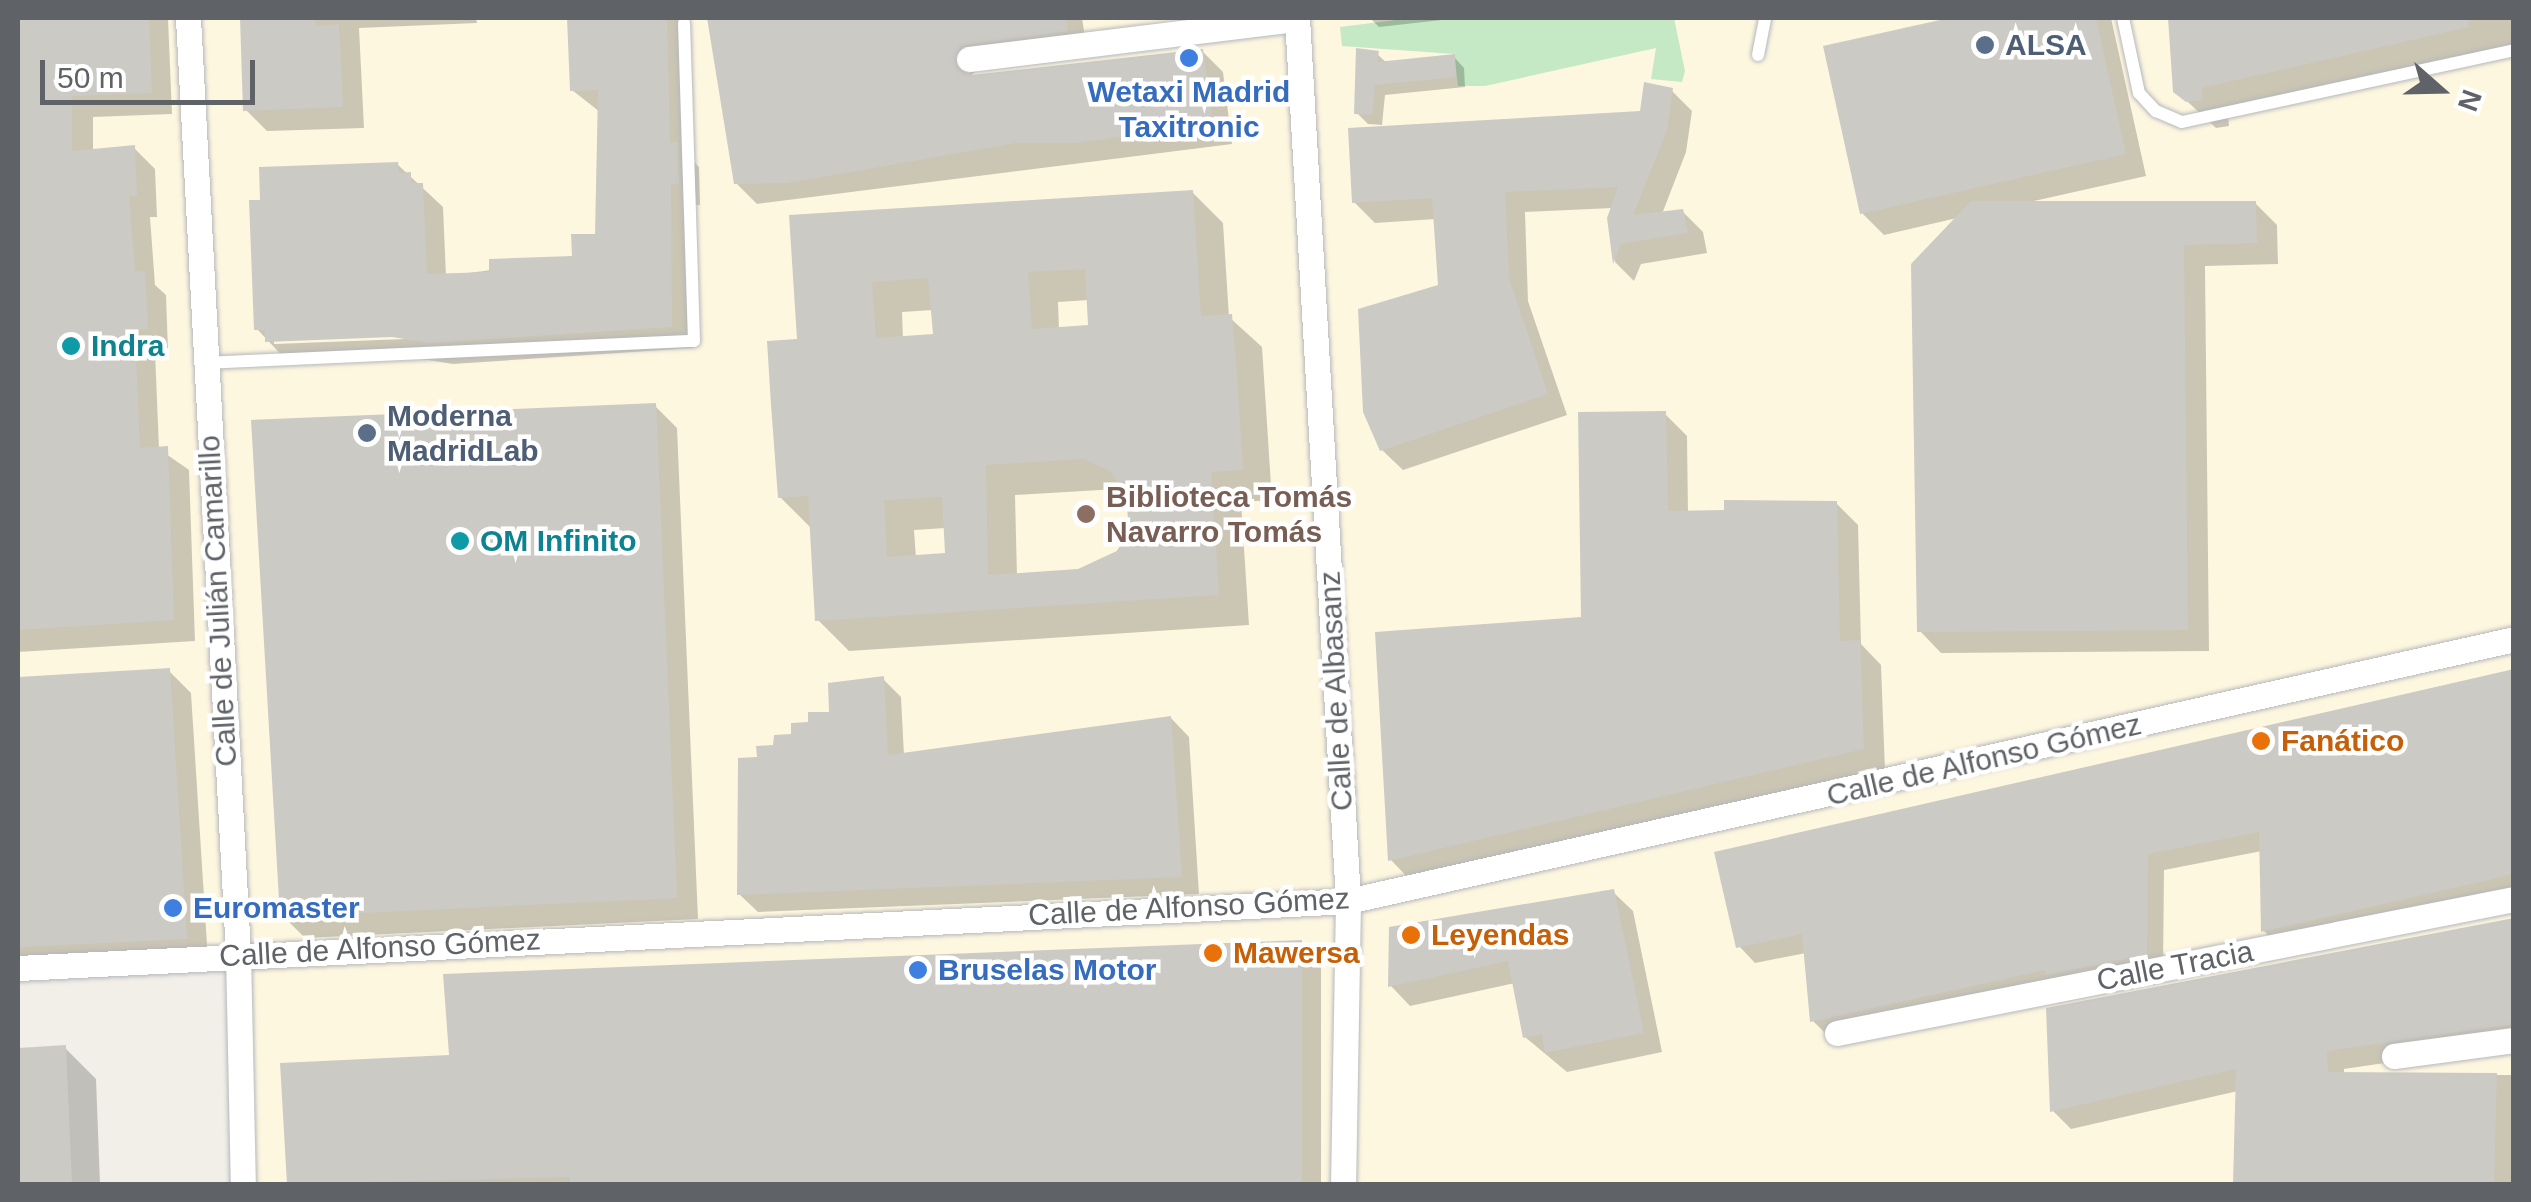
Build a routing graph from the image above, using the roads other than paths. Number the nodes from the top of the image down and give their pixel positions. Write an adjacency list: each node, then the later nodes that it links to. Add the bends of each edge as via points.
1 (188, 18): 9 (street, Calle de Julián Camarillo)
2 (1297, 18): 8 (street); 12 (street, Calle de Albasanz)
3 (1766, 18): 7 (lane)
4 (2123, 18): 6 (lane, via 2140,92 2156,111 2182,122)
5 (684, 24): 9 (lane, via 694,340)
6 (2514, 50)
7 (1758, 55)
8 (970, 59)
9 (204, 362): 13 (street, Calle de Julián Camarillo)
10 (2514, 639): 12 (street, Calle de Alfonso Gómez)
11 (2514, 900): 15 (street, Calle Tracia)
12 (1348, 902): 13 (street, Calle de Alfonso Gómez); 19 (street, Calle de Albasanz)
13 (238, 953): 14 (street, Calle de Alfonso Gómez); 18 (street, Calle de Julián Camarillo)
14 (18, 968)
15 (1837, 1032)
16 (2514, 1040): 17 (street)
17 (2394, 1056)
18 (243, 1184)
19 (1343, 1184)

